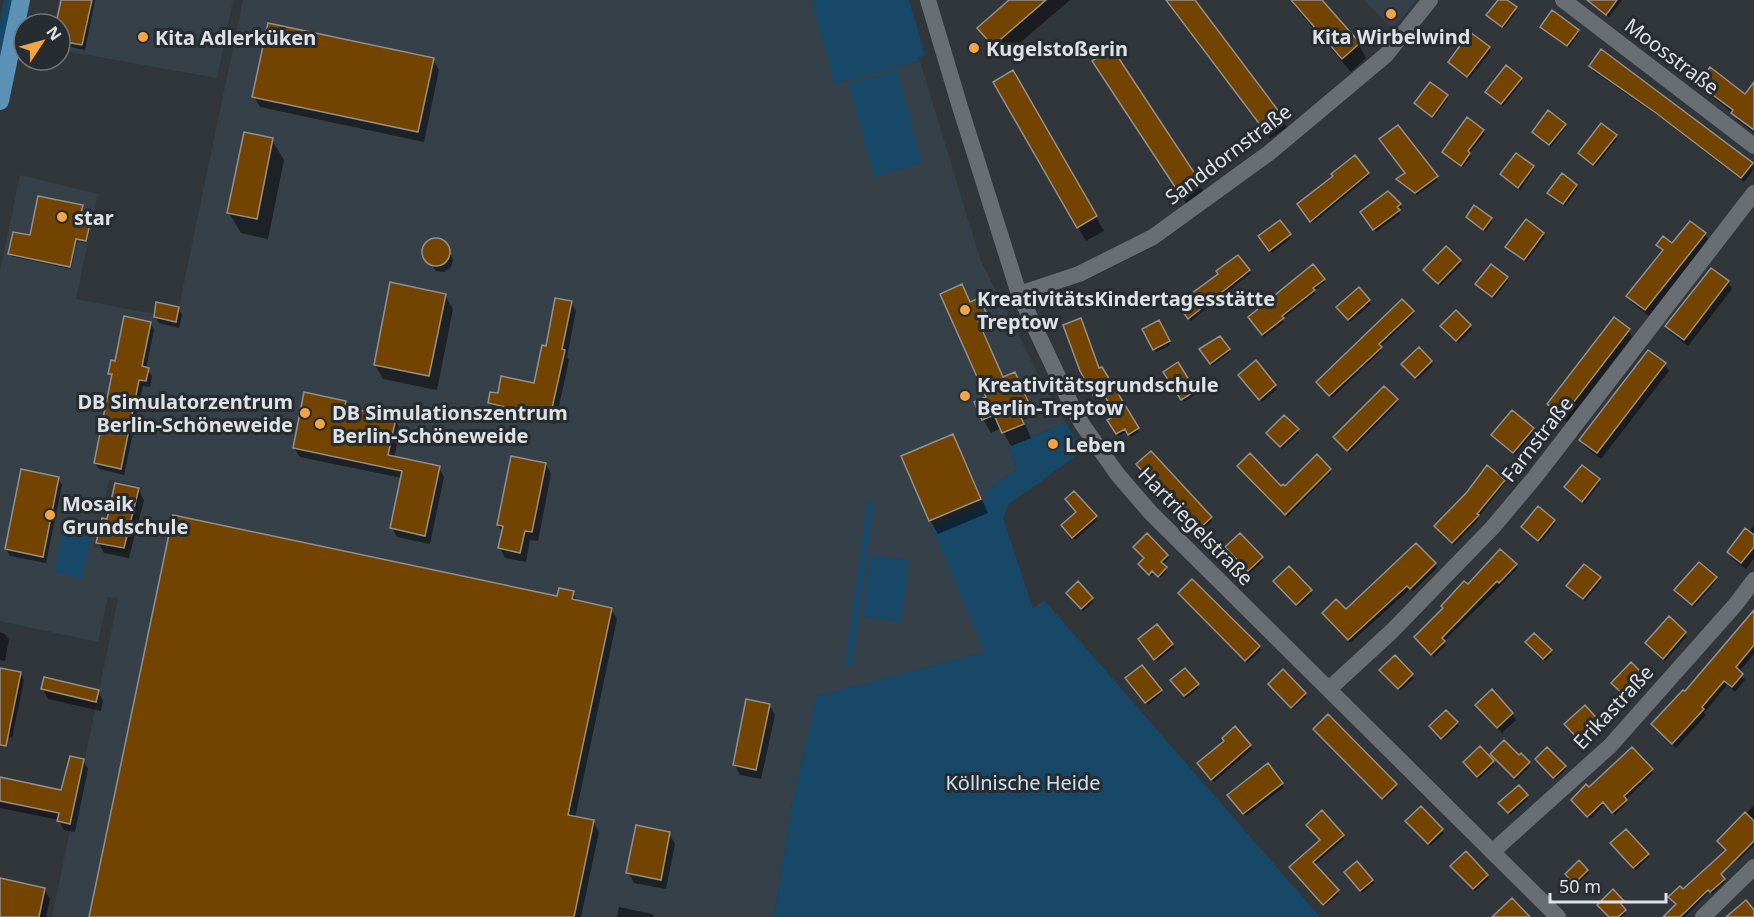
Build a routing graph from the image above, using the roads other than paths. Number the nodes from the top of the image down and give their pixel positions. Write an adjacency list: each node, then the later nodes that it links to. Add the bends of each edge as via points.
1 (21, 0): 5 (main road)
2 (928, 0): 8 (street, Hartriegelstraße)
3 (1430, 0): 8 (street, Sanddornstraße, via 1386,55 1269,153 1162,231 1079,274)
4 (1563, 0): 6 (street, Moosstraße)
5 (0, 101)
6 (1754, 146)
7 (1754, 194): 10 (street, Farnstraße, via 1493,527 1400,624)
8 (1019, 294): 10 (street, Hartriegelstraße, via 1070,402 1118,475)
9 (1754, 580): 11 (street, Erikastraße, via 1610,746)
10 (1329, 689): 11 (street, Hartriegelstraße)
11 (1492, 852): 13 (street, Hartriegelstraße)
12 (1754, 867): 14 (street)
13 (1558, 917)
14 (1703, 917)

